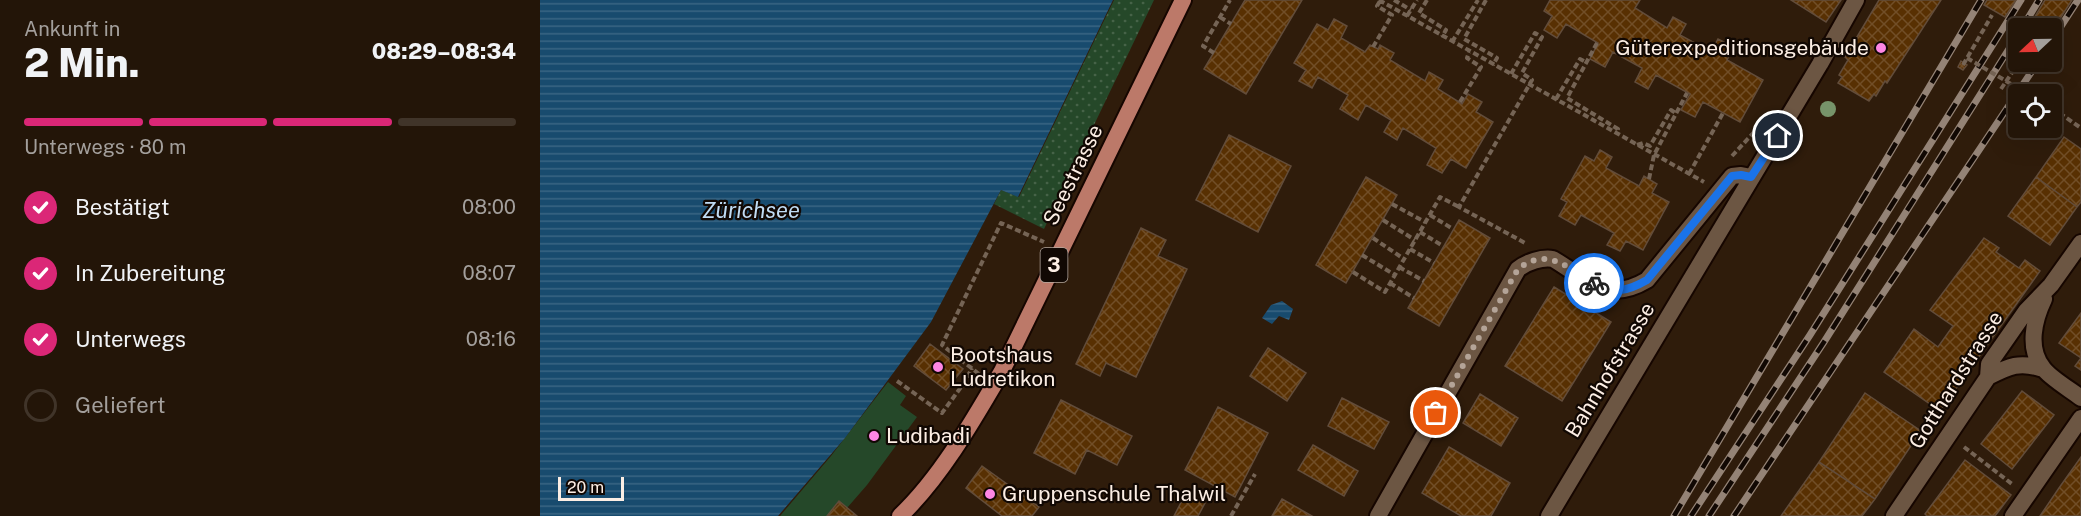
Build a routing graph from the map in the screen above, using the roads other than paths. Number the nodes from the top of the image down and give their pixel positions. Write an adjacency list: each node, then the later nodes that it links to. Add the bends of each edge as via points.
1 (1183, 0): 10 (main road, Seestrasse / 3, via 1002,370 975,418)
2 (1856, 0): 3 (street, Bahnhofstrasse)
3 (1751, 177): 11 (street, via 1732,176 1647,280 1633,288 1605,290 1545,258 1518,269); 12 (street, Bahnhofstrasse)
4 (2081, 243): 5 (street, Gotthardstrasse)
5 (2051, 285): 6 (street, via 2035,318 2035,349); 7 (street, Gotthardstrasse, via 2026,311 1989,364)
6 (2043, 369): 7 (street, via 2029,364 2014,365); 8 (street)
7 (1988, 377): 13 (street, Gotthardstrasse)
8 (2081, 398)
9 (2081, 418): 14 (street)
10 (907, 514)
11 (1378, 516)
12 (1549, 516)
13 (1894, 516)
14 (2013, 516)

